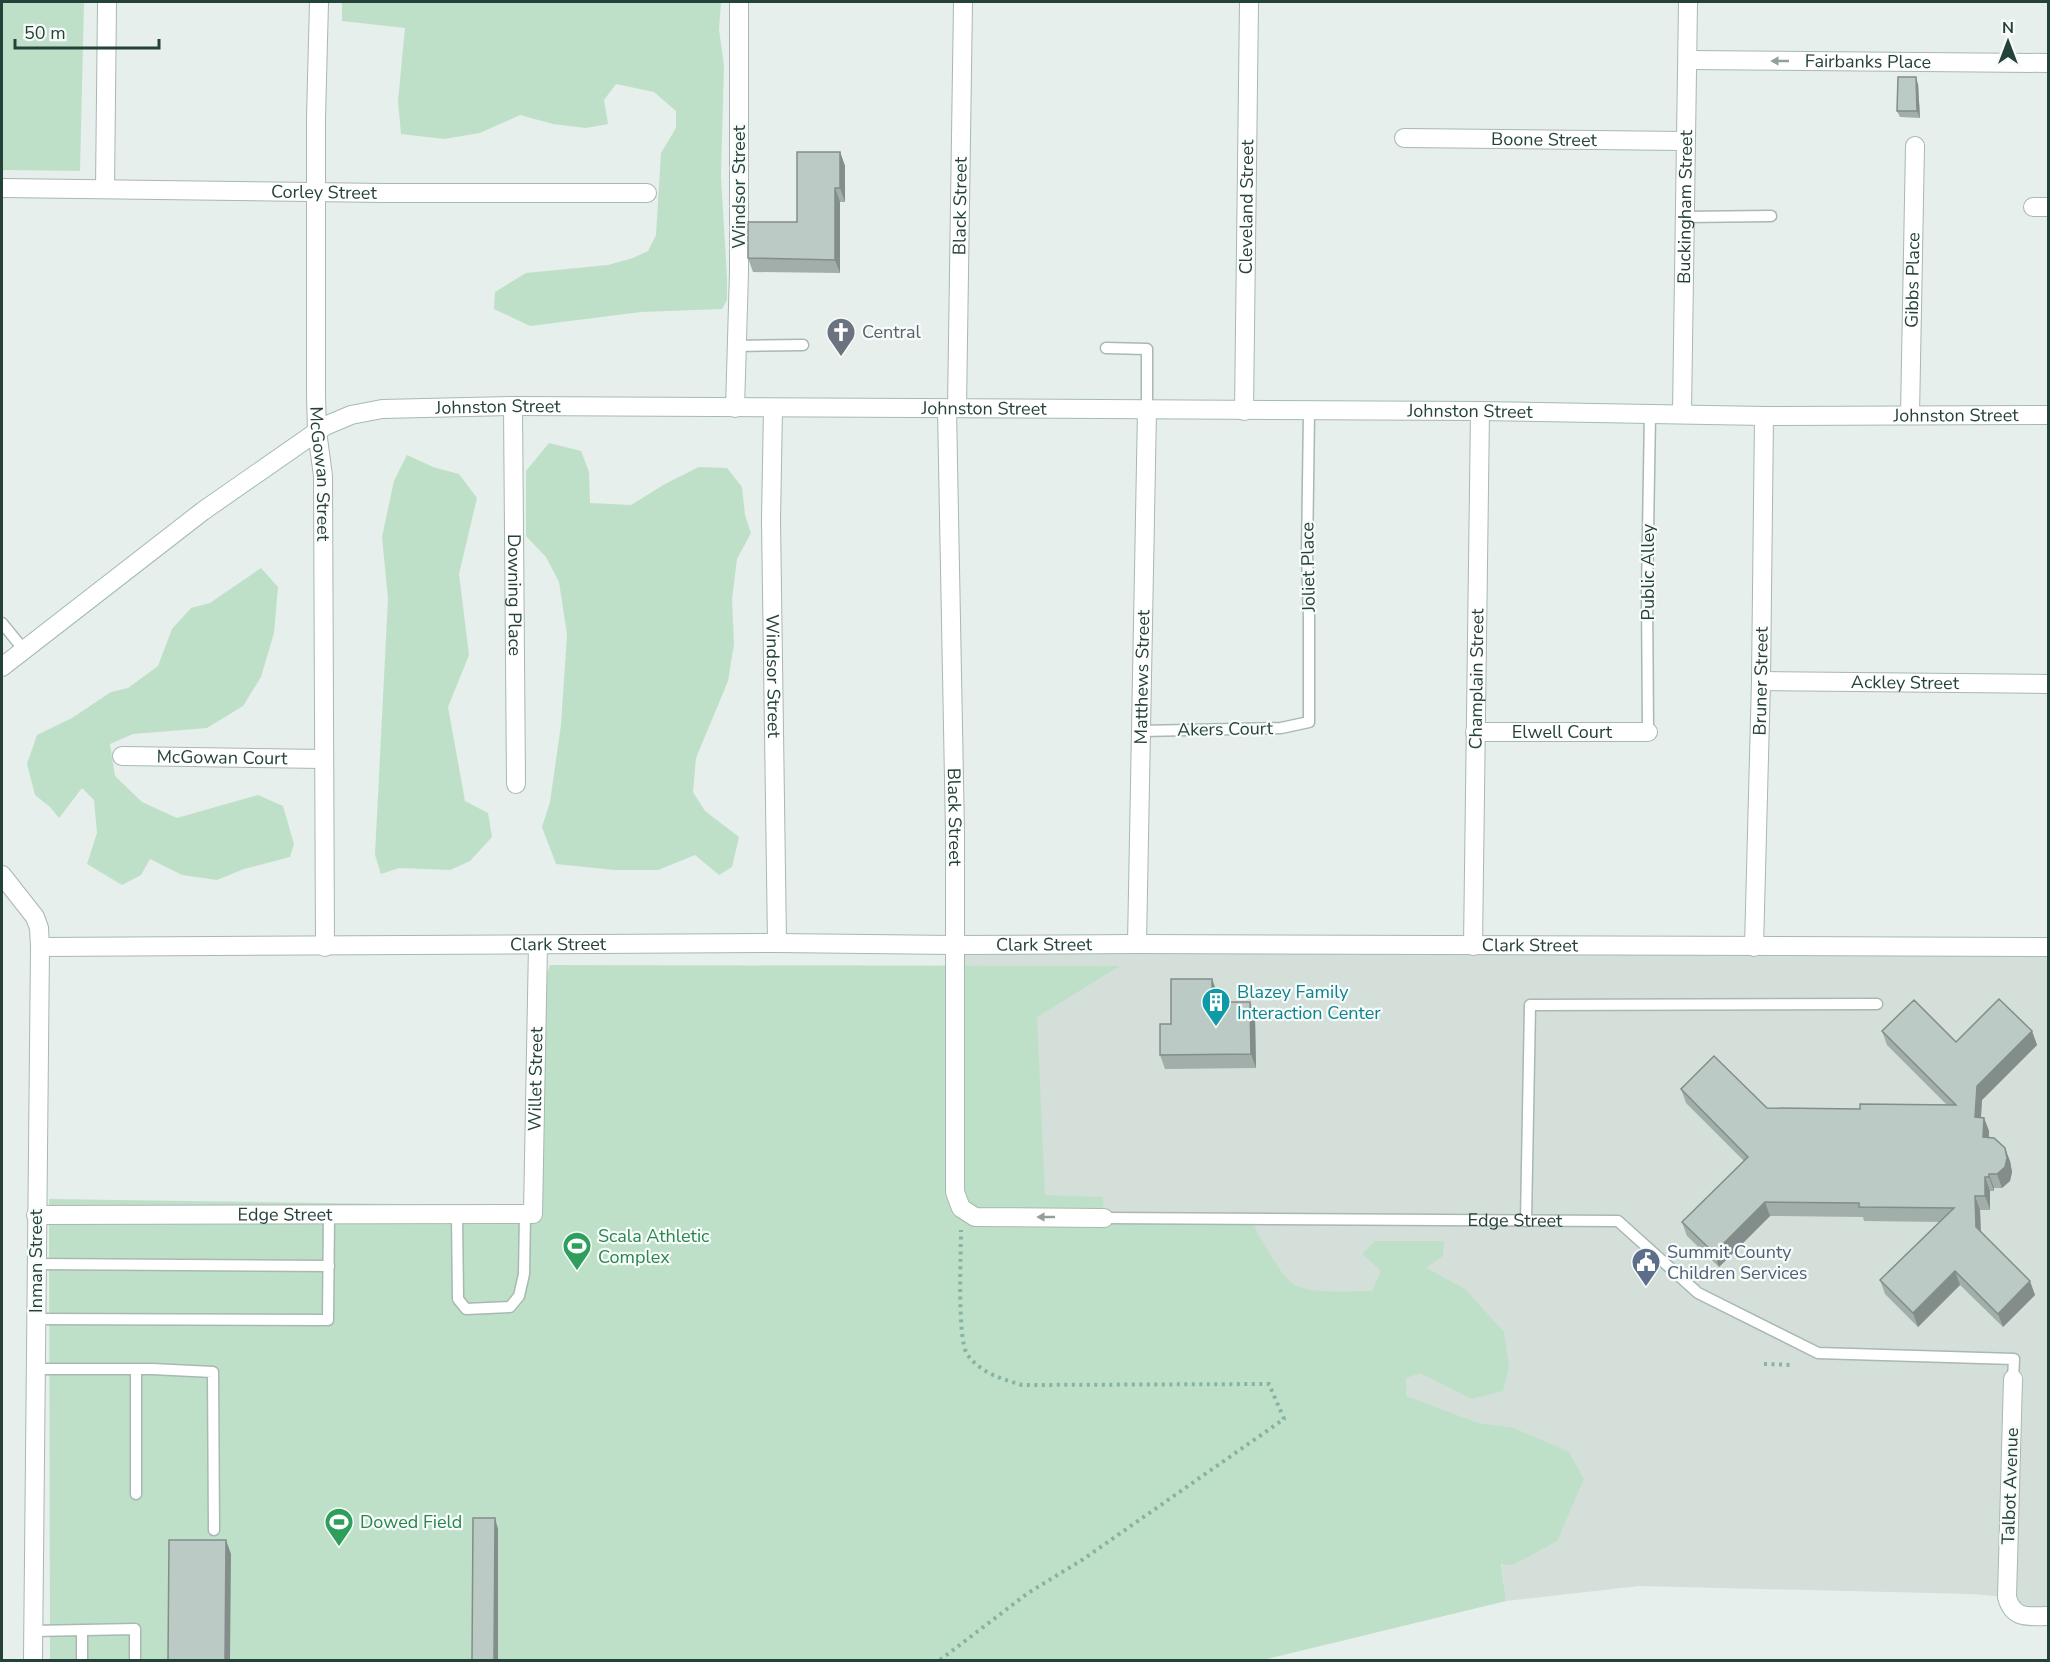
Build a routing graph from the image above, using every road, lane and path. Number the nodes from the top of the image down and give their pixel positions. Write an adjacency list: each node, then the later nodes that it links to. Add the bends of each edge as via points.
1 (107, 2): 13 (street)
2 (319, 2): 14 (street, McGowan Street)
3 (739, 2): 19 (street, Windsor Street)
4 (963, 2): 24 (street, Black Street)
5 (1249, 2): 26 (street, Cleveland Street)
6 (1688, 2): 7 (street, Buckingham Street)
7 (1688, 60): 8 (street, Fairbanks Place, one-way to 7); 10 (street, Buckingham Street)
8 (2049, 63)
9 (1404, 138): 10 (street, Boone Street)
10 (1684, 141): 17 (street, Buckingham Street)
11 (1915, 146): 31 (street, Gibbs Place)
12 (2, 188): 13 (street, Corley Street)
13 (105, 189): 14 (street, Corley Street)
14 (317, 191): 15 (street, Corley Street); 34 (street, McGowan Street)
15 (647, 193)
16 (1771, 216): 17 (lane)
17 (1684, 217): 30 (street, Buckingham Street)
18 (803, 345): 19 (lane)
19 (736, 346): 22 (street, Windsor Street)
20 (1106, 348): 25 (lane, via 1147,349)
21 (513, 406): 22 (street, Johnston Street); 34 (street, Johnston Street, via 382,409 351,415); 46 (street, Downing Place)
22 (735, 408): 23 (street, Johnston Street)
23 (773, 408): 24 (street, Johnston Street); 48 (street, Windsor Street)
24 (952, 408): 25 (street, Johnston Street); 51 (street, Black Street)
25 (1147, 410): 26 (street, Johnston Street); 41 (street, Matthews Street)
26 (1244, 411): 28 (street, Johnston Street)
27 (1480, 411): 28 (street, Johnston Street); 29 (street, Johnston Street); 42 (street, Champlain Street)
28 (1309, 412): 40 (lane, Joliet Place)
29 (1650, 413): 30 (street, Johnston Street); 43 (lane, Public Alley)
30 (1683, 413): 33 (street, Johnston Street)
31 (1910, 415): 32 (street, Johnston Street); 33 (street, Johnston Street)
32 (2049, 415)
33 (1764, 416): 38 (street, Bruner Street)
34 (316, 431): 36 (street, Johnston Street, via 218,499); 45 (street, McGowan Street, via 323,476)
35 (2, 623): 36 (lane)
36 (24, 650): 37 (street, Johnston Street)
37 (2, 668)
38 (1761, 681): 39 (street, Ackley Street); 55 (street, Bruner Street)
39 (2049, 684)
40 (1309, 722): 41 (lane, Akers Court, via 1281,728)
41 (1141, 731): 49 (street, Matthews Street)
42 (1475, 732): 43 (street, Elwell Court); 52 (street, Champlain Street)
43 (1648, 732)
44 (122, 756): 45 (street, McGowan Court)
45 (324, 759): 54 (street, McGowan Street)
46 (516, 784)
47 (2, 875): 53 (street, Inman Street, via 35,917)
48 (777, 943): 50 (street, Clark Street); 51 (street, Clark Street)
49 (1137, 944): 51 (street, Clark Street); 52 (street, Clark Street)
50 (538, 945): 54 (street, Clark Street); 59 (street, Willet Street)
51 (956, 945): 58 (street, Black Street, via 956,1192)
52 (1473, 946): 55 (street, Clark Street)
53 (40, 947): 54 (street, Clark Street); 60 (street, Inman Street)
54 (325, 947)
55 (1754, 947): 56 (street, Clark Street)
56 (2049, 947)
57 (1877, 1004): 64 (lane, via 1530,1005)
58 (968, 1212): 63 (street, Edge Street, one-way to 58); 82 (path, via 961,1335 967,1354 990,1375 1022,1385 1269,1384 1284,1419 1082,1560 1028,1593)
59 (529, 1214): 62 (street, Edge Street); 62 (lane, via 519,1296 510,1307 475,1310 466,1309 458,1299)
60 (36, 1215): 61 (street, Edge Street); 65 (street, Inman Street)
61 (329, 1215): 62 (street, Edge Street); 66 (lane)
62 (457, 1215)
63 (1104, 1218): 64 (lane, Edge Street)
64 (1526, 1221): 68 (lane, Edge Street, via 1618,1221 1698,1293 1818,1353)
65 (36, 1264): 66 (lane); 67 (street, Inman Street)
66 (329, 1266): 67 (lane, via 328,1320)
67 (35, 1319): 71 (street, Inman Street)
68 (2014, 1359): 73 (lane, Talbot Avenue)
69 (1764, 1364): 70 (path)
70 (1793, 1365)
71 (35, 1368): 72 (lane); 77 (street, Inman Street)
72 (136, 1369): 74 (lane); 75 (lane, via 213,1372)
73 (2013, 1379): 76 (street, Talbot Avenue, via 2007,1597 2013,1611 2027,1616)
74 (136, 1494)
75 (214, 1530)
76 (2049, 1616)
77 (33, 1631): 78 (lane); 79 (street, Inman Street)
78 (82, 1631): 80 (lane); 81 (lane, via 135,1629)
79 (33, 1660)
80 (82, 1660)
81 (135, 1660)
82 (940, 1660)

